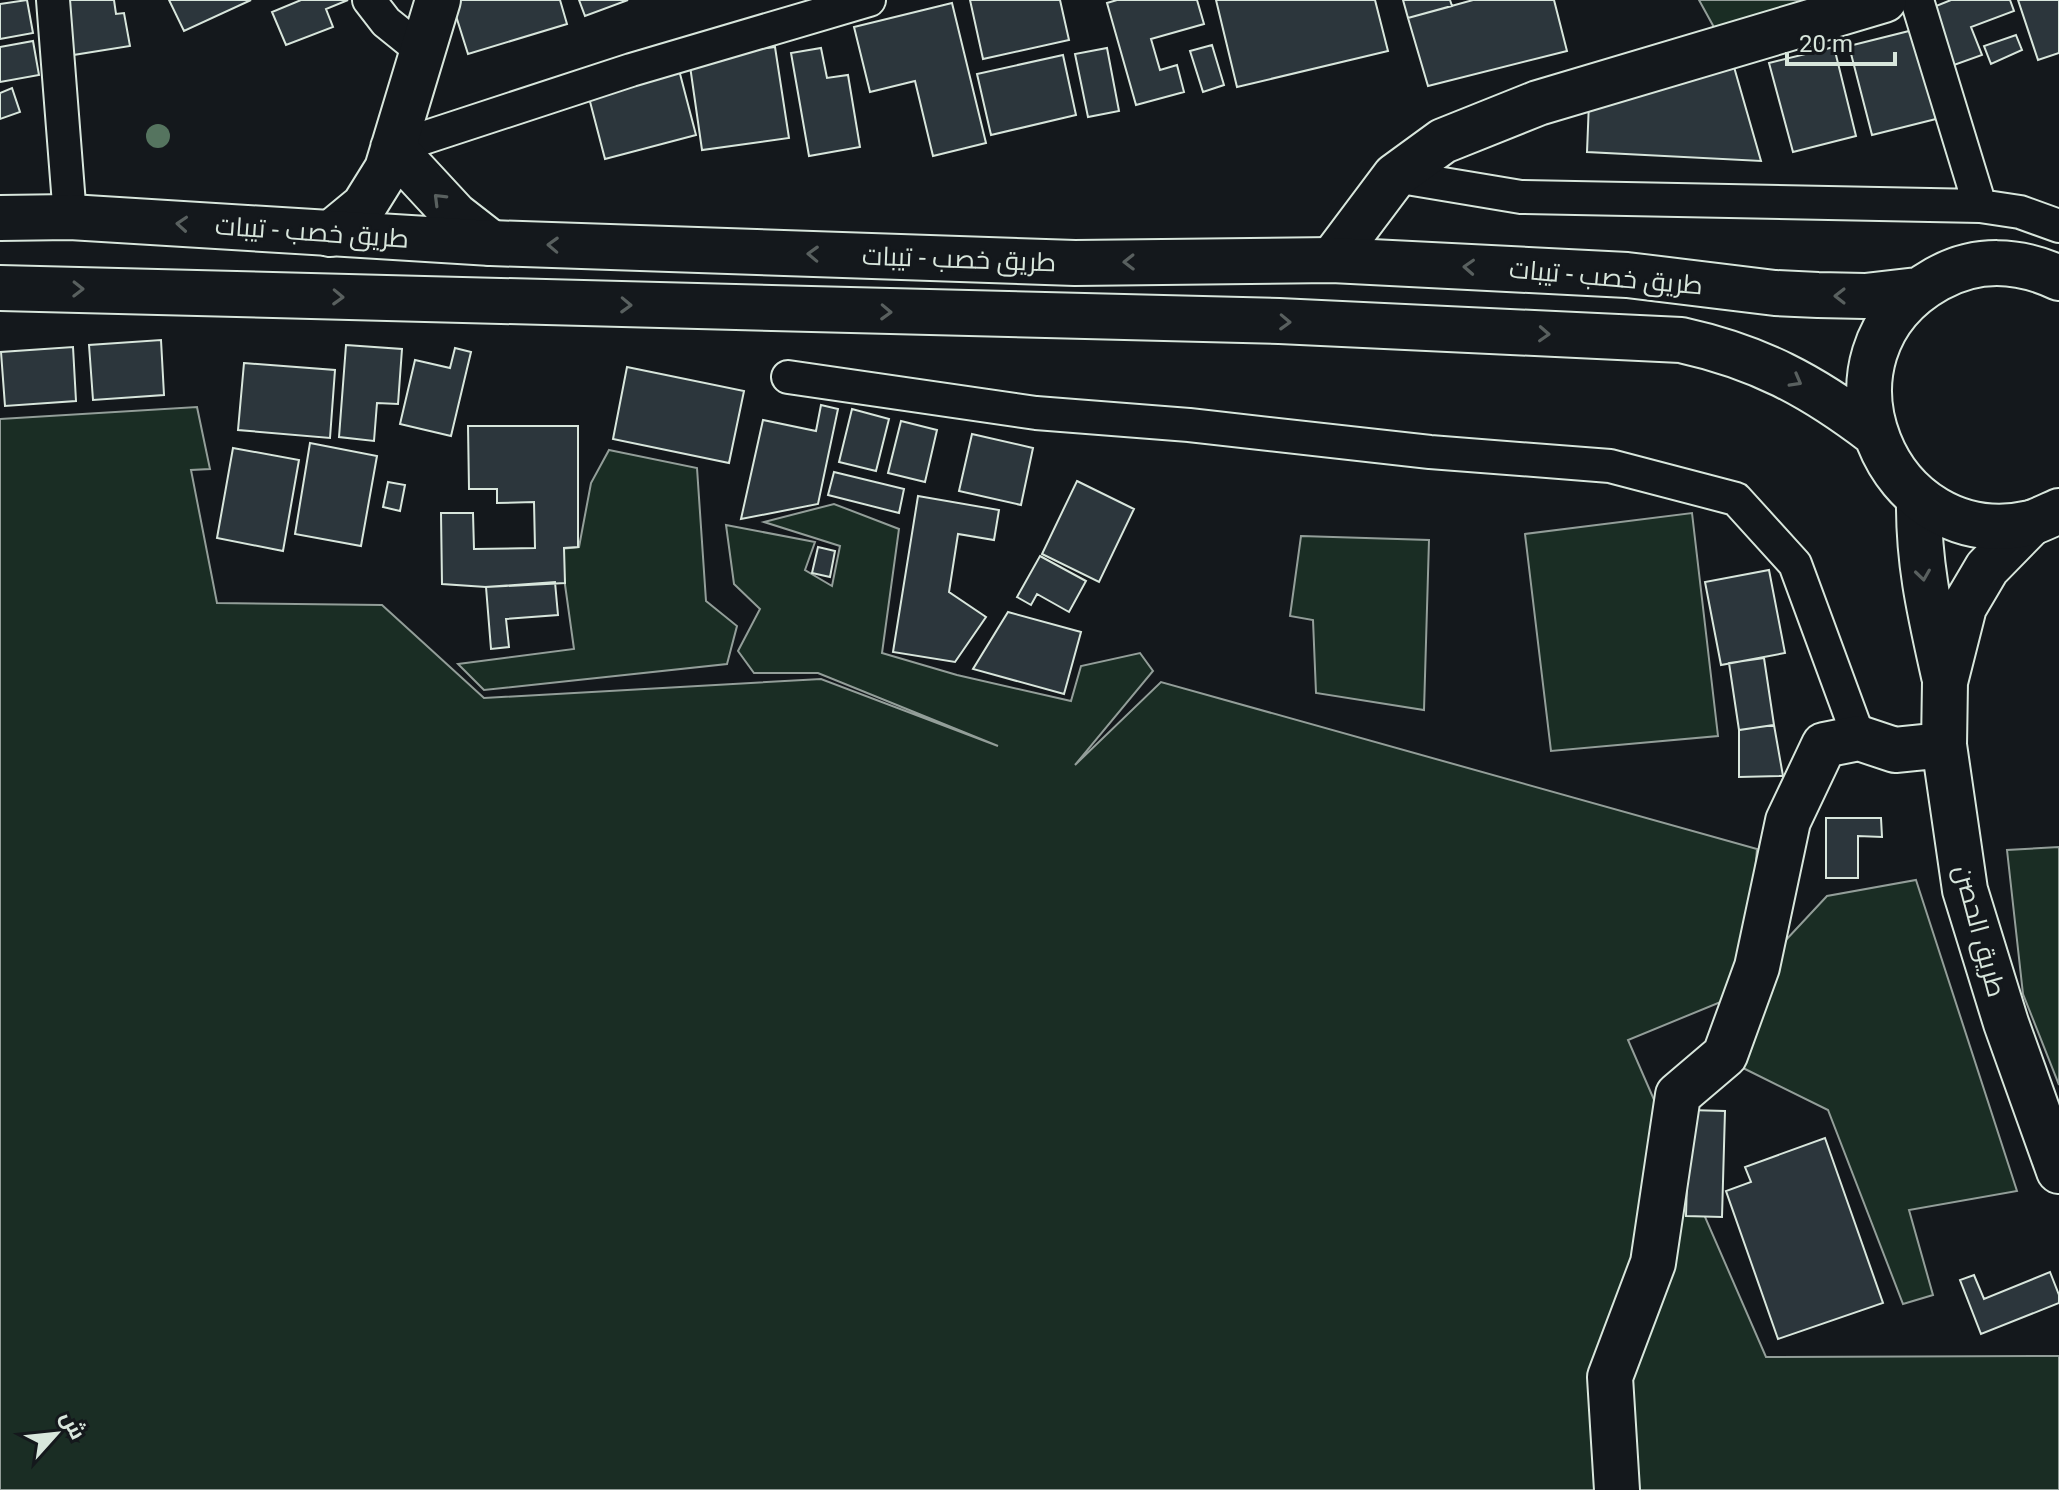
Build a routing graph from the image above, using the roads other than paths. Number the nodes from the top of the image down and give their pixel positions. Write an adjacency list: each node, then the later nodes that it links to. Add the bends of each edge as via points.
1 (53, 0): 11 (street)
2 (369, 0): 7 (street, via 386,22)
3 (438, 0): 7 (main road)
4 (869, 0): 8 (street)
5 (1884, 0): 9 (main road, via 1538,103 1443,141)
6 (1917, 0): 10 (street)
7 (422, 51): 8 (main road)
8 (393, 148): 14 (main road, via 387,169 364,206); 15 (main road, one-way to 8, via 455,215)
9 (1395, 176): 10 (street, via 1521,197); 16 (main road)
10 (1980, 206): 13 (street, via 2020,212)
11 (70, 217): 12 (main road, طريق خصب - تيبات); 14 (main road, طريق خصب - تيبات, one-way to 11)
12 (0, 218)
13 (2059, 226)
14 (330, 234): 15 (main road, طريق خصب - تيبات)
15 (491, 243): 16 (main road, طريق خصب - تيبات, one-way to 15, via 1075,263)
16 (1332, 260): 19 (main road, طريق خصب - تيبات, one-way to 16, via 1865,296 1775,293 1627,275)
17 (2059, 278): 19 (main road, via 2036,267 1995,261 1954,270)
18 (0, 288): 21 (main road, طريق خصب - تيبات, one-way to 21, via 1279,321 1681,340 1766,365)
19 (1917, 290): 21 (main road, via 1891,319 1873,355 1868,394)
20 (788, 377): 25 (street, via 1036,413 1610,466 1736,499 1795,564)
21 (1874, 433): 22 (main road, via 1891,469)
22 (1919, 498): 23 (main road, via 1953,517 1992,526); 24 (main road, طريق الحصن, one-way to 24, via 1921,567)
23 (2045, 517): 24 (main road, طريق الحصن, via 1987,568 1964,607)
24 (1945, 682): 26 (main road, طريق الحصن)
25 (1859, 738): 26 (main road, via 1895,750); 28 (main road, via 1824,745 1788,821 1757,967 1725,1055 1678,1095 1653,1263 1610,1377)
26 (1944, 745): 27 (main road, طريق الحصن, via 1965,890)
27 (2059, 1171)
28 (1617, 1490)

